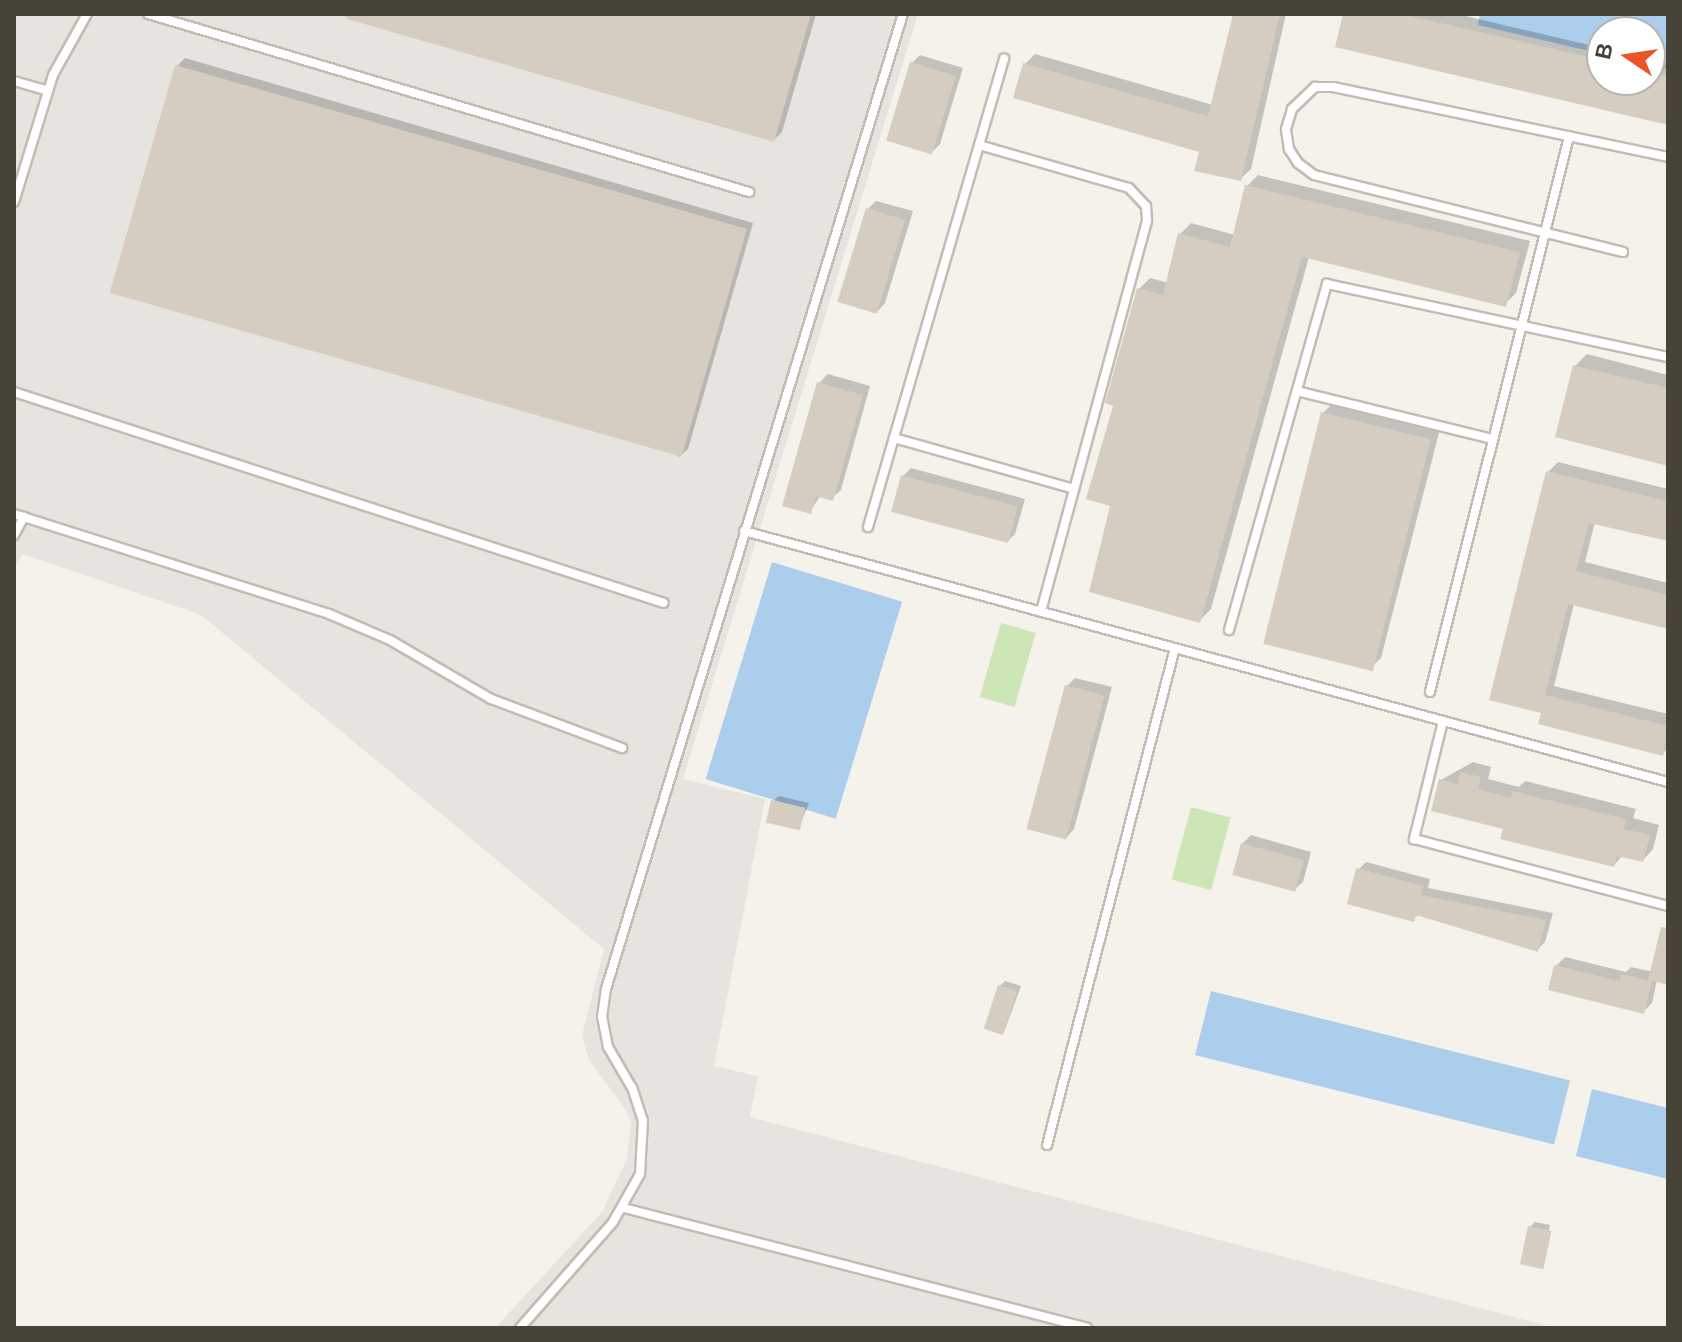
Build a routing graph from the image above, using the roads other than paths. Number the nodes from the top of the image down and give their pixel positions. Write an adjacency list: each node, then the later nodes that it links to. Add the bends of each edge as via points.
1 (87, 14): 6 (lane, via 63,51)
2 (148, 14): 10 (lane)
3 (903, 14): 24 (lane)
4 (1004, 58): 8 (lane)
5 (14, 81): 6 (lane)
6 (48, 91): 11 (lane)
7 (1569, 136): 9 (lane); 12 (lane); 12 (lane, via 1333,87 1305,93 1288,118 1293,157 1314,175)
8 (979, 145): 18 (lane); 20 (lane, via 1129,188 1146,206 1147,221)
9 (1668, 157)
10 (749, 192)
11 (14, 202)
12 (1545, 232): 13 (lane); 14 (lane)
13 (1623, 252)
14 (1521, 326): 15 (lane); 16 (lane, via 1327,284); 19 (lane)
15 (1668, 357)
16 (1297, 391): 19 (lane); 28 (lane)
17 (14, 392): 26 (lane)
18 (894, 438): 20 (lane); 23 (lane)
19 (1493, 439): 30 (lane)
20 (1074, 489): 27 (lane)
21 (14, 514): 22 (lane)
22 (24, 517): 25 (lane); 32 (lane, via 329,614 390,640 491,699)
23 (868, 527)
24 (744, 531): 27 (lane); 36 (lane, via 603,1003 608,1047 632,1088 643,1121 640,1174)
25 (14, 535)
26 (664, 603)
27 (1041, 612): 29 (lane)
28 (1229, 630)
29 (1175, 648): 31 (lane); 35 (lane)
30 (1430, 692)
31 (1443, 721): 33 (lane); 34 (lane, via 1414,839)
32 (622, 748)
33 (1668, 782)
34 (1668, 906)
35 (1047, 1145)
36 (624, 1208): 37 (lane); 38 (lane)
37 (520, 1328)
38 (1087, 1328)

